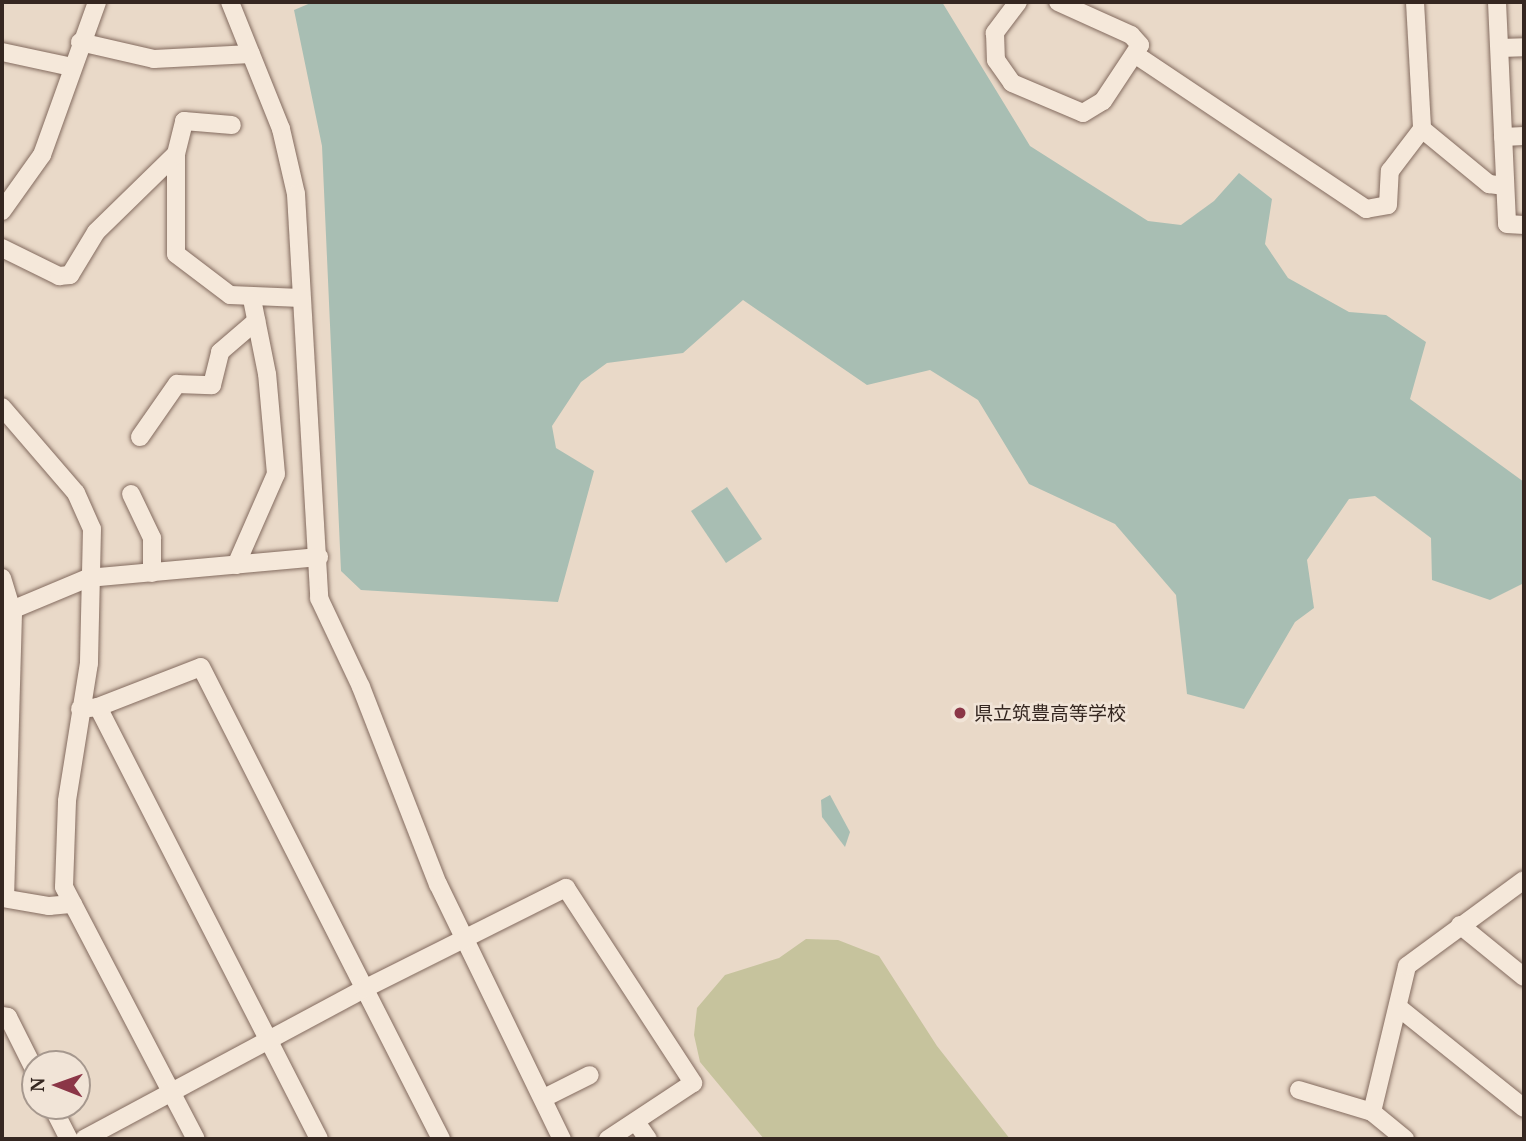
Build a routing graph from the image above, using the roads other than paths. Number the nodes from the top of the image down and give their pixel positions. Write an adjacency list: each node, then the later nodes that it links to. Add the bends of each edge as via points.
1 (96, 2): 7 (street)
2 (230, 2): 11 (street)
3 (1018, 2): 12 (street, via 995,33 993,44 996,60 1012,83 1083,113 1103,101)
4 (1058, 2): 12 (street, via 1131,35 1140,45)
5 (1415, 2): 15 (street)
6 (1497, 2): 9 (street)
7 (80, 42): 11 (street, via 153,59); 13 (street)
8 (1524, 47): 9 (street)
9 (1500, 48): 16 (street)
10 (2, 52): 13 (street)
11 (251, 54): 23 (street, via 281,129 296,194)
12 (1136, 55): 15 (street, via 1366,209 1388,205 1391,171)
13 (72, 67): 20 (street, via 42,155)
14 (232, 125): 18 (street, via 184,121)
15 (1422, 129): 19 (street, via 1489,184)
16 (1503, 136): 17 (street); 19 (street)
17 (1524, 136)
18 (176, 154): 22 (street, via 96,232 70,275 59,276); 24 (street, via 176,254 229,295)
19 (1505, 186): 21 (street, via 1507,224)
20 (2, 211)
21 (1524, 225)
22 (2, 248)
23 (301, 298): 24 (street); 29 (street)
24 (252, 299): 25 (street)
25 (256, 321): 27 (street, via 220,352 212,385 177,384); 30 (street, via 267,374 276,474)
26 (2, 407): 33 (street, via 76,493 92,529 93,563)
27 (140, 437)
28 (131, 494): 31 (street, via 152,538)
29 (319, 557): 30 (street); 40 (street, via 319,598 361,687)
30 (236, 565): 31 (street)
31 (152, 573): 33 (street)
32 (2, 578): 34 (street)
33 (88, 578): 34 (street); 35 (street)
34 (7, 613): 37 (street)
35 (89, 708): 38 (street, via 67,801 64,887); 42 (street, via 201,667); 45 (street)
36 (1524, 880): 39 (street)
37 (3, 898): 38 (street, via 49,906)
38 (73, 904): 49 (street)
39 (1460, 925): 41 (street); 43 (street, via 1407,966)
40 (465, 941): 42 (street); 50 (street); 54 (street, via 566,888 693,1083)
41 (1524, 977)
42 (364, 989): 45 (street); 59 (street)
43 (1398, 1007): 51 (street); 52 (street)
44 (2, 1016): 46 (street, via 8,1017)
45 (269, 1042): 49 (street); 58 (street)
46 (24, 1050)
47 (590, 1075): 50 (street)
48 (1299, 1090): 52 (street)
49 (171, 1092): 56 (street); 57 (street)
50 (544, 1098): 60 (street)
51 (1524, 1108)
52 (1372, 1112): 63 (street)
53 (59, 1120): 55 (street)
54 (636, 1122): 61 (street); 62 (street)
55 (69, 1139)
56 (83, 1139)
57 (196, 1139)
58 (319, 1139)
59 (441, 1139)
60 (562, 1139)
61 (608, 1139)
62 (649, 1139)
63 (1405, 1139)

